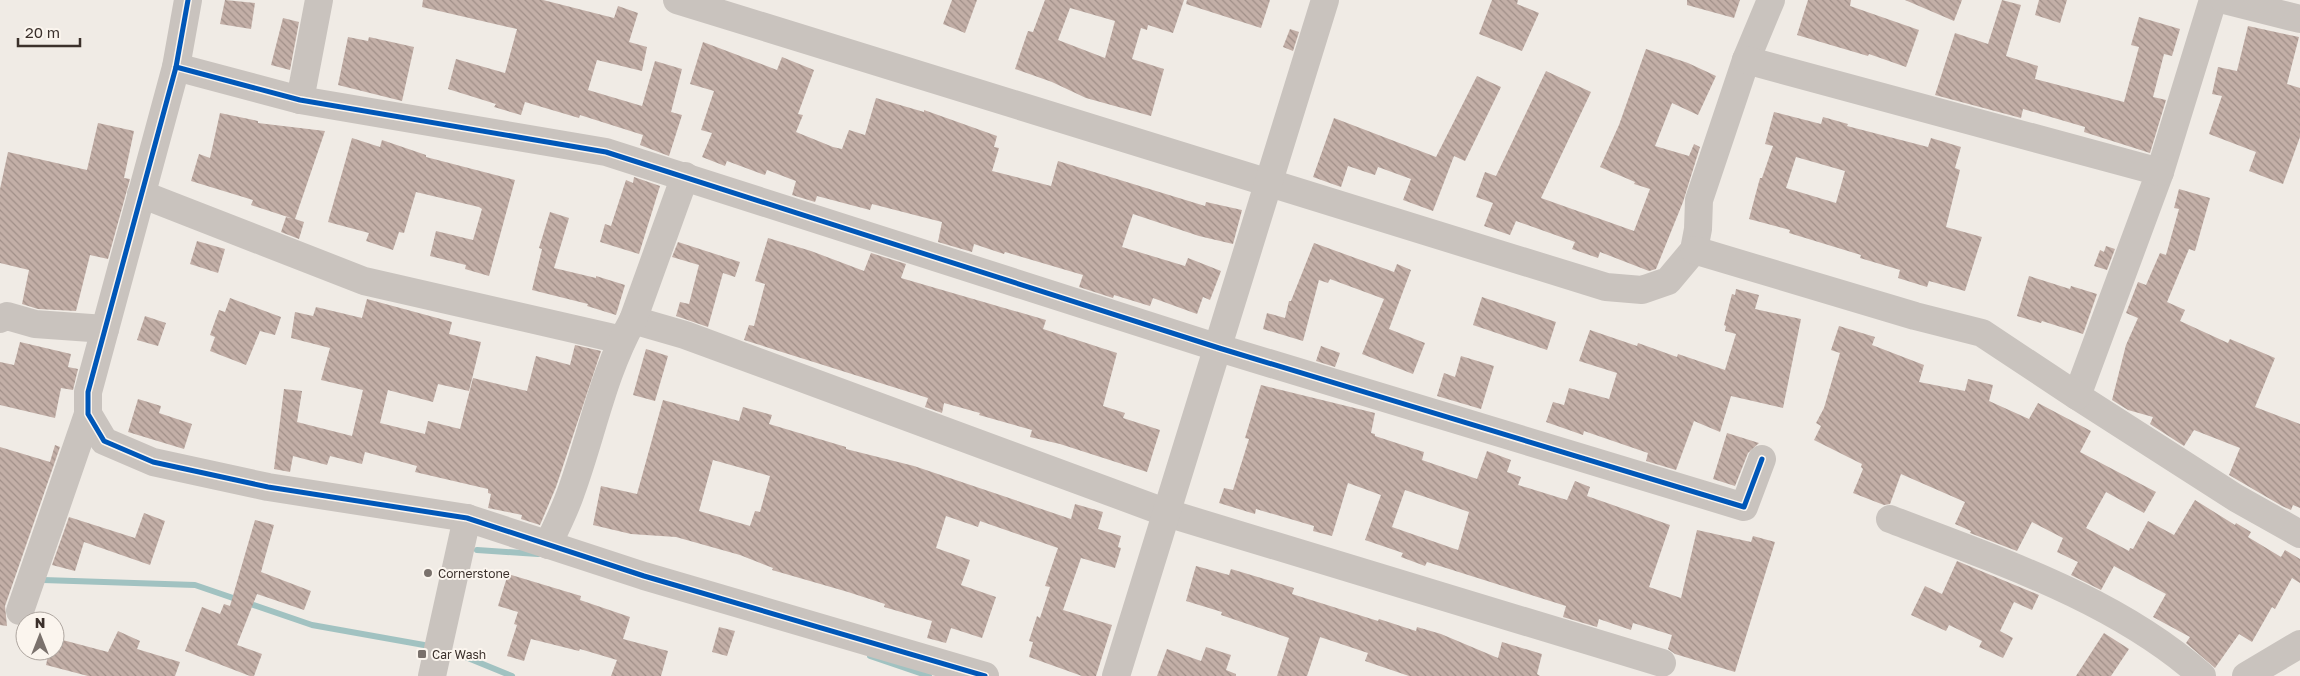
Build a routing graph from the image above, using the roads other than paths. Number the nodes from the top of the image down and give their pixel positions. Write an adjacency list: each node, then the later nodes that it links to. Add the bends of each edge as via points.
1 (188, 0): 10 (street)
2 (319, 0): 11 (street)
3 (677, 0): 14 (street)
4 (1325, 0): 14 (street)
5 (1771, 0): 9 (street)
6 (2213, 0): 12 (street)
7 (2224, 0): 8 (street)
8 (2300, 19)
9 (1746, 60): 12 (street); 16 (street, via 1699,200)
10 (176, 67): 11 (street); 15 (street)
11 (300, 100): 13 (street, via 578,145)
12 (2160, 172): 21 (street)
13 (685, 176): 19 (street); 20 (street)
14 (1270, 182): 16 (street, via 1606,287 1642,290 1668,281); 20 (street)
15 (141, 194): 18 (street); 19 (street, via 364,281)
16 (1694, 250): 21 (street, via 1915,316 1982,332)
17 (2, 316): 18 (street, via 35,324)
18 (105, 329): 22 (street, via 88,392)
19 (628, 330): 24 (street, via 684,335); 28 (street, via 590,428 570,494)
20 (1219, 348): 23 (street, via 1744,507); 24 (street)
21 (2077, 396): 27 (street, via 2236,498)
22 (88, 414): 25 (street, via 104,441 153,462 268,487); 29 (street)
23 (1762, 459)
24 (1167, 513): 31 (street); 34 (street)
25 (467, 518): 28 (street); 32 (street)
26 (1890, 519): 35 (street, via 2023,571 2112,614 2182,659)
27 (2300, 534)
28 (548, 545): 33 (street)
29 (20, 611)
30 (2300, 644): 36 (street)
31 (1662, 663)
32 (432, 676)
33 (985, 676)
34 (1116, 676)
35 (2202, 676)
36 (2246, 676)

